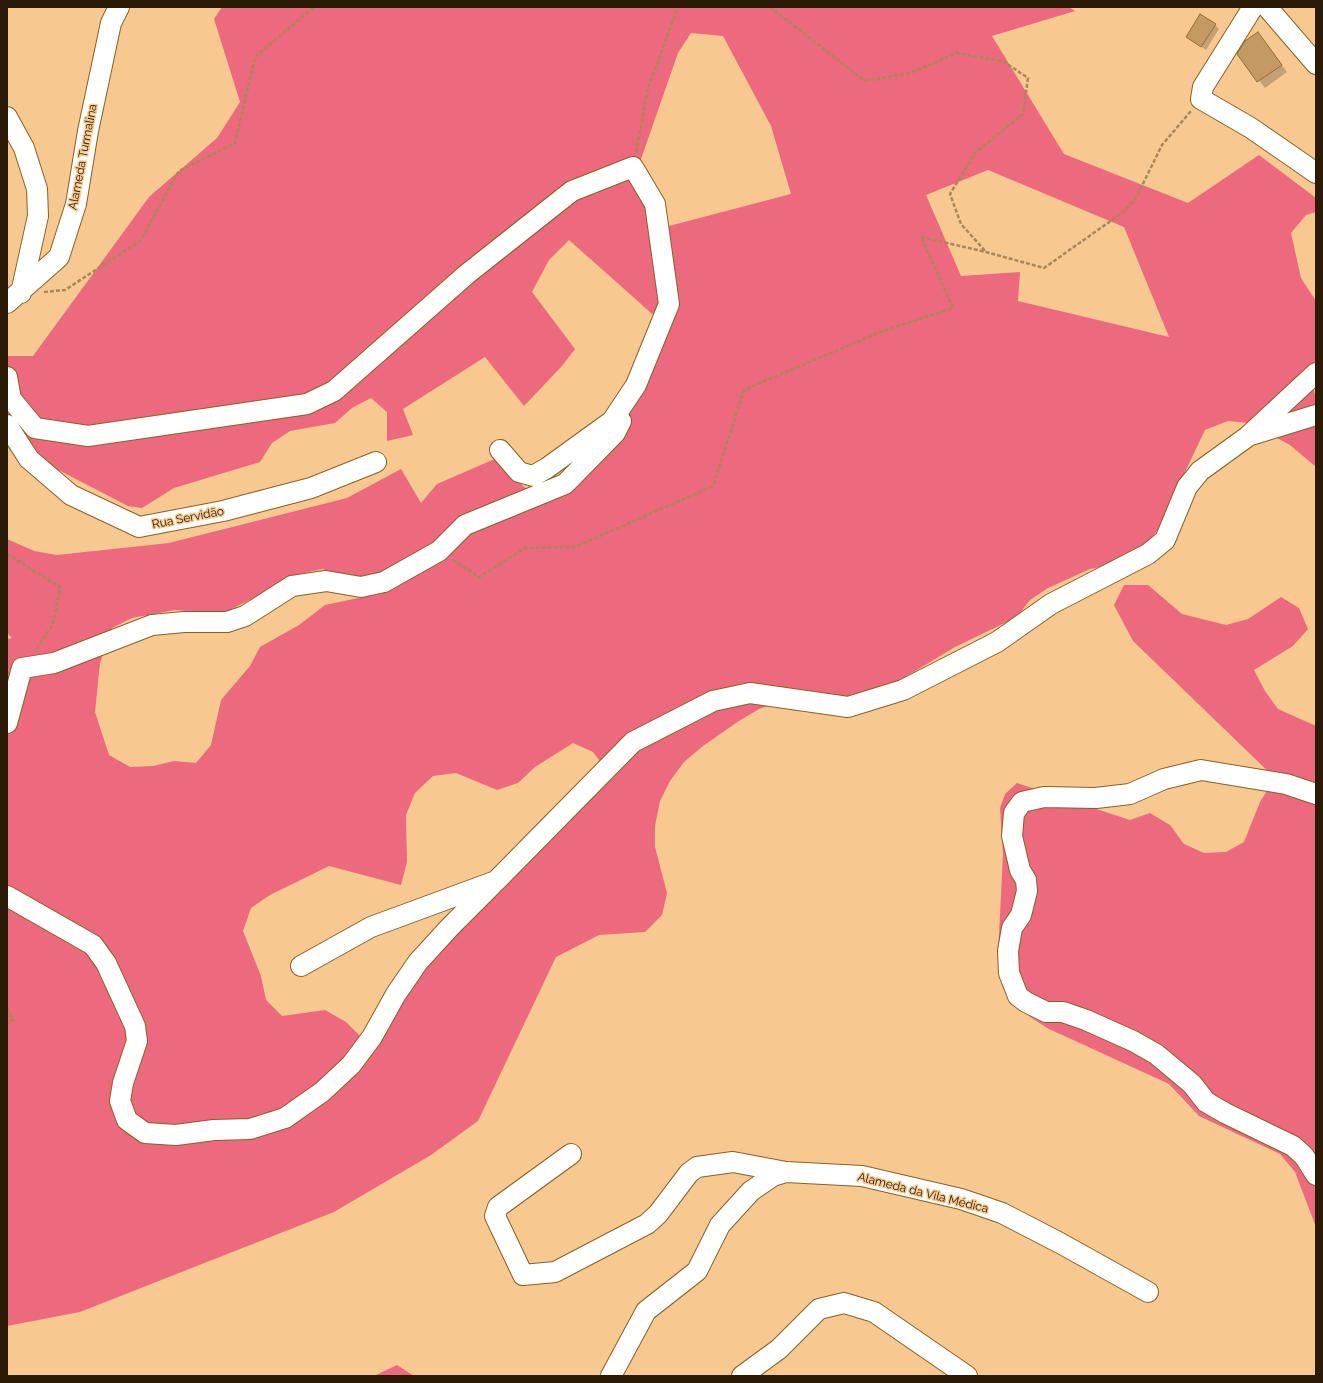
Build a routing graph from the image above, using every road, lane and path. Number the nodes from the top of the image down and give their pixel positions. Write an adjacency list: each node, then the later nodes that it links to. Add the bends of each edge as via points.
1 (314, 7): 12 (path, via 255,57 235,143 179,171 140,241 66,290)
2 (678, 7): 9 (path, via 648,88)
3 (770, 7): 11 (path, via 865,81 910,73 957,53 1003,61 1028,78 1023,114 975,153 950,194 961,224)
4 (1266, 8): 6 (street); 7 (street, via 1203,87)
5 (112, 12): 12 (street, Alameda Turmalina, via 76,204 59,257)
6 (1316, 64)
7 (1201, 99): 10 (street, via 1251,128); 11 (path, via 1162,145 1136,198 1122,213 1044,268)
8 (7, 117): 12 (street, via 24,148 37,189 38,216)
9 (633, 167): 14 (street, via 572,191 467,274 334,390 307,404 88,436 35,428 11,399); 15 (street, via 655,204 669,304)
10 (1316, 173)
11 (986, 252): 21 (path, via 921,237 953,308 880,332 744,390 713,486 575,547 524,548 479,577)
12 (14, 298)
13 (1316, 373): 18 (street)
14 (7, 377)
15 (636, 385): 19 (street, via 612,421 533,476 519,472); 21 (street, via 631,402 615,433 565,484 466,525)
16 (1316, 416): 18 (street)
17 (7, 425): 20 (street, Rua Servidão, via 29,459 71,495 139,527 223,512 311,488)
18 (1247, 437): 26 (street, via 1200,471 1187,487 1165,540 1148,554 1050,604 997,642 903,690 848,707 750,693 713,701 633,742)
19 (500, 450)
20 (376, 462)
21 (439, 551): 23 (street, via 384,582 361,587 326,581 292,586 245,616 227,622 152,625 54,663)
22 (7, 554): 23 (path, via 60,588 53,624)
23 (22, 668): 24 (street)
24 (7, 723)
25 (1316, 794): 33 (street, via 1286,784 1202,770 1164,779 1130,794 1096,798 1044,797 1022,802 1014,813 1012,836 1027,891 1021,915 1012,928 1008,951 1009,973 1018,996 1026,1002 1046,1012 1063,1012 1086,1020 1156,1054 1192,1084 1206,1102 1293,1146 1304,1156)
26 (496, 881): 27 (street, via 418,962 360,1054 322,1092 285,1118 250,1129 176,1135 145,1133 127,1120 120,1101 123,1083 137,1041 135,1026 106,963 93,945); 28 (street, via 371,927)
27 (7, 896)
28 (301, 966)
29 (7, 1008): 30 (path, via 13,1020)
30 (7, 1022)
31 (571, 1154): 32 (street, via 498,1207 495,1216 523,1275 555,1272 647,1224 696,1167 733,1162)
32 (786, 1172): 34 (street, Alameda da Vila Médica, via 862,1176 961,1200 1002,1213); 35 (street, Alameda da Vila Médica, via 773,1176 751,1192 720,1225 697,1271 646,1311)
33 (1316, 1175)
34 (1148, 1292)
35 (611, 1376)
36 (742, 1376): 37 (street, via 779,1349 819,1309 844,1303 874,1312)
37 (967, 1376)

